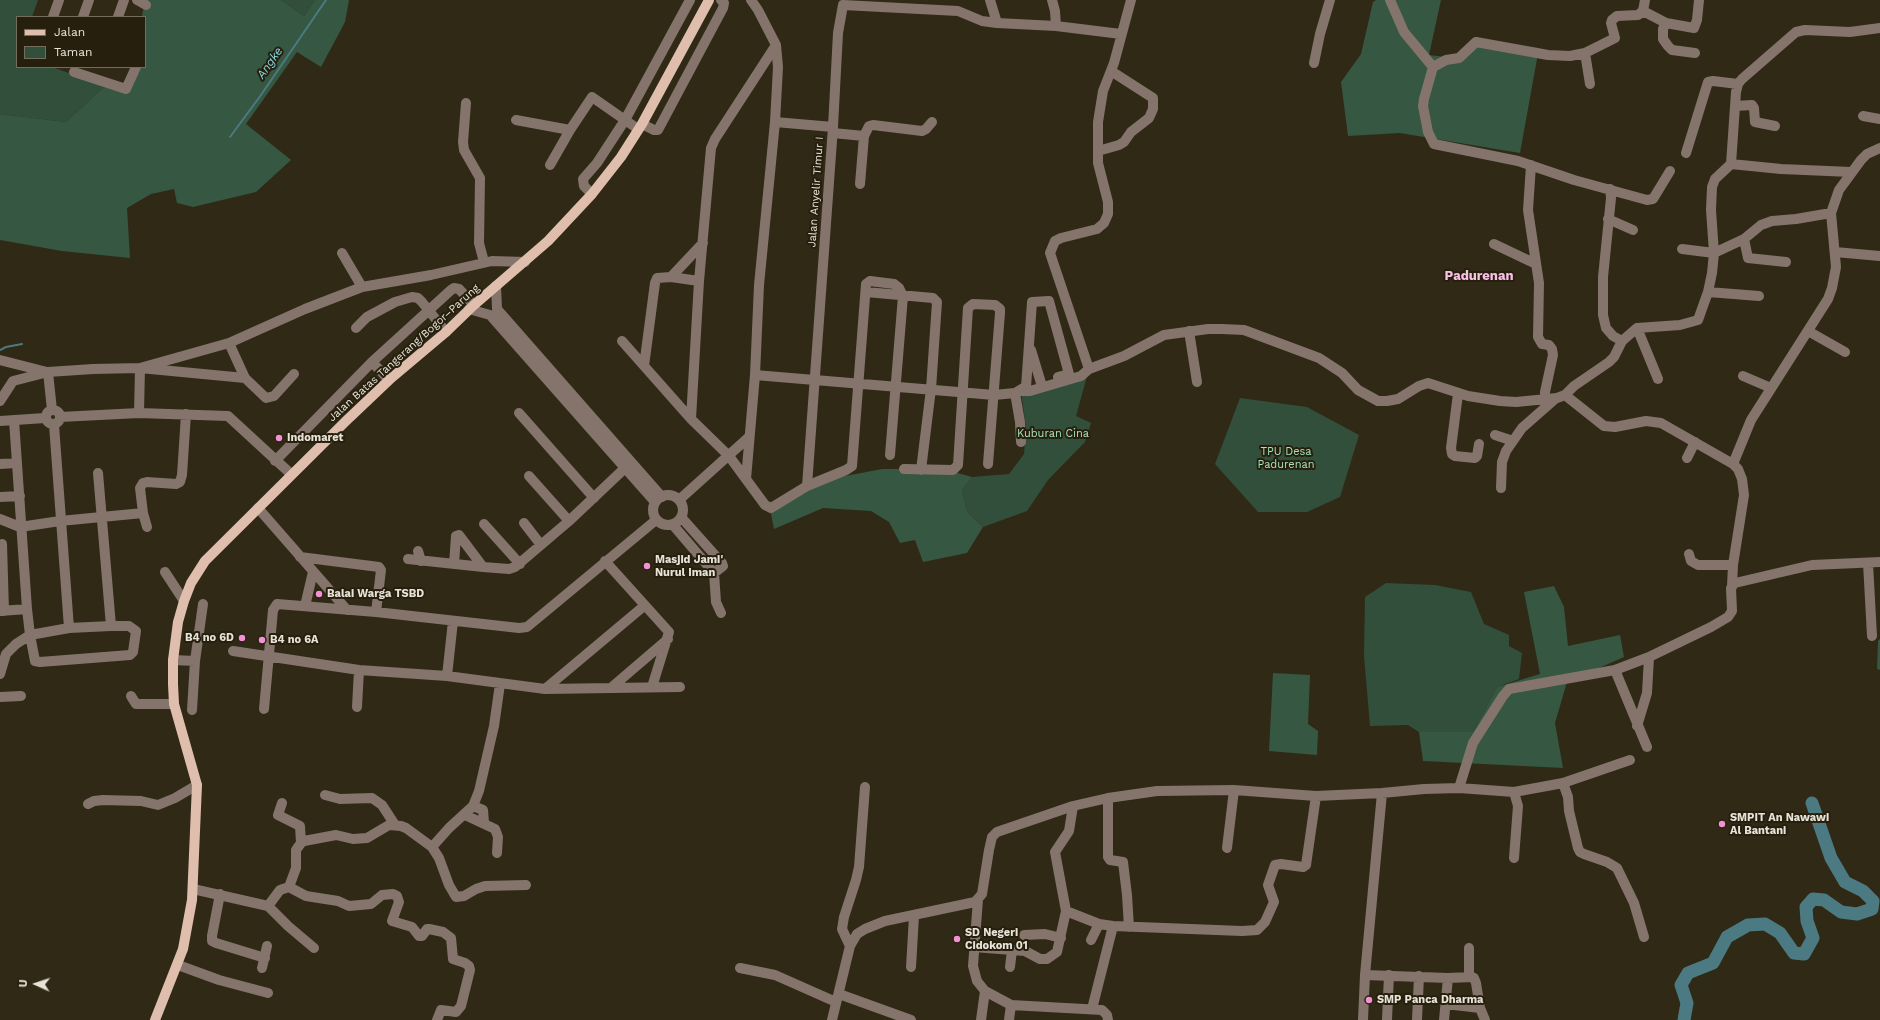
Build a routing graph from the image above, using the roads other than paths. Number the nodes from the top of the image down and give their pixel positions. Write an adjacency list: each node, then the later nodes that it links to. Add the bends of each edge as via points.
1 (59, 0): 16 (street)
2 (89, 0): 17 (street)
3 (124, 0): 18 (street)
4 (690, 0): 39 (street)
5 (709, 0): 43 (main road, Jalan Batas Tangerang/Bogor–Parung)
6 (721, 0): 43 (street, via 724,3 723,8 658,130)
7 (751, 0): 24 (street)
8 (990, 0): 19 (street)
9 (1052, 0): 21 (street)
10 (1130, 0): 23 (street)
11 (1330, 0): 27 (street)
12 (1390, 0): 28 (street, via 1404,32)
13 (1645, 0): 15 (street)
14 (1699, 0): 20 (street, via 1694,28)
15 (1643, 11): 20 (street); 25 (street, via 1638,15 1614,18 1611,23 1615,38)
16 (53, 16)
17 (83, 16)
18 (118, 16)
19 (997, 23): 21 (street); 45 (street, Jalan Anyelir Timur I, via 982,21 958,11 843,5 838,33)
20 (1666, 23): 26 (street, via 1663,39 1668,46 1672,50)
21 (1056, 26): 23 (street)
22 (1880, 28): 33 (street, via 1850,32 1796,32)
23 (1121, 34): 30 (street)
24 (776, 44): 40 (street, via 778,67); 62 (street, via 711,148)
25 (1585, 53): 28 (street, via 1570,56 1548,55 1476,42 1459,58 1446,60); 32 (street)
26 (1695, 53)
27 (1314, 63)
28 (1433, 67): 52 (street, via 1423,106 1424,119 1432,142)
29 (136, 68): 31 (street, via 126,89)
30 (1111, 71): 48 (street, via 1103,91 1098,122); 48 (street, via 1153,98 1153,109 1149,118 1124,142)
31 (74, 72)
32 (1590, 84)
33 (1738, 84): 35 (street); 49 (street, via 1713,80 1708,82)
34 (466, 103): 69 (street, via 463,142 464,150 481,182 479,238)
35 (1735, 106): 42 (street, via 1752,106 1755,122); 50 (street)
36 (1863, 116): 37 (street)
37 (1880, 119)
38 (516, 120): 44 (street)
39 (625, 120): 43 (street); 44 (street, via 592,97); 57 (street, via 584,178 584,186)
40 (775, 122): 45 (street); 101 (street, via 759,285)
41 (932, 122): 46 (street, via 920,131 869,126)
42 (1775, 126)
43 (640, 127): 57 (main road, Jalan Batas Tangerang/Bogor–Parung, via 621,157)
44 (570, 130): 51 (street)
45 (833, 130): 46 (street); 106 (street, Jalan Anyelir Timur I)
46 (864, 136): 55 (street)
47 (1880, 148): 54 (street, via 1867,154)
48 (1098, 151): 98 (street, via 1098,163 1109,208 1106,218 1097,230 1055,241 1050,253)
49 (1686, 153)
50 (1731, 164): 54 (street); 67 (street, via 1715,179 1712,187)
51 (550, 165)
52 (1531, 165): 56 (street); 72 (street, via 1528,210)
53 (1670, 171): 56 (street, via 1651,200)
54 (1850, 172): 58 (street, via 1839,190)
55 (860, 184)
56 (1610, 189): 59 (street)
57 (592, 194): 70 (main road, Jalan Batas Tangerang/Bogor–Parung, via 565,225)
58 (1831, 213): 61 (street, via 1772,221 1761,225); 65 (street)
59 (1608, 219): 60 (street); 90 (street, via 1602,277 1603,315 1606,328)
60 (1633, 230)
61 (1744, 239): 67 (street); 71 (street, via 1748,258)
62 (703, 243): 73 (street); 74 (street)
63 (1494, 244): 72 (street)
64 (1682, 249): 67 (street)
65 (1835, 252): 68 (street); 87 (street, via 1836,277 1828,299)
66 (342, 253): 76 (street)
67 (1714, 253): 78 (street)
68 (1880, 256)
69 (484, 262): 70 (street); 76 (street, via 431,275)
70 (525, 262): 75 (main road, Jalan Batas Tangerang/Bogor–Parung)
71 (1786, 262)
72 (1536, 264): 118 (street, via 1539,283 1538,337 1542,344 1549,345 1553,355)
73 (671, 278): 74 (street); 96 (street, via 659,277 655,283)
74 (699, 281): 125 (street)
75 (496, 286): 81 (main road, Jalan Batas Tangerang/Bogor–Parung); 83 (street)
76 (362, 287): 91 (street)
77 (866, 292): 79 (street); 79 (street, via 867,282 894,284); 109 (street)
78 (1708, 292): 80 (street); 85 (street, via 1698,320 1680,325)
79 (903, 296): 110 (street); 112 (street, via 933,298 937,302)
80 (1759, 296)
81 (472, 307): 82 (street, via 459,289 454,288); 83 (street); 88 (main road, Jalan Batas Tangerang/Bogor–Parung)
82 (428, 310): 84 (street, via 418,298 403,299 367,317); 88 (street); 95 (street)
83 (494, 312): 143 (street); 155 (street)
84 (356, 328)
85 (1637, 328): 90 (street); 104 (street)
86 (1189, 331): 98 (street, via 1164,335 1124,356); 108 (street); 115 (street, via 1244,330 1306,352 1331,365 1348,378 1358,390 1378,401 1398,399 1428,383)
87 (1808, 331): 93 (street); 111 (street)
88 (446, 332): 105 (main road, Jalan Batas Tangerang/Bogor–Parung)
89 (622, 341): 96 (street)
90 (1622, 341): 117 (street, via 1614,357)
91 (229, 343): 97 (street); 103 (street)
92 (1028, 343): 107 (street); 107 (street, via 1032,303 1047,300 1069,374); 113 (street)
93 (1846, 352)
94 (0, 360): 99 (street)
95 (372, 362): 105 (street); 138 (street)
96 (644, 366): 125 (street)
97 (140, 368): 99 (street); 103 (street); 121 (street)
98 (1089, 369): 113 (street, via 1080,376 1030,391)
99 (48, 372): 119 (street, via 13,381); 120 (street)
100 (294, 374): 103 (street, via 274,396 268,398)
101 (755, 376): 106 (street); 130 (street)
102 (1743, 376): 111 (street)
103 (245, 378)
104 (1658, 379)
105 (389, 380): 147 (main road, Jalan Batas Tangerang/Bogor–Parung)
106 (814, 381): 109 (street); 150 (street, Jalan Anyelir Timur I)
107 (1041, 382): 113 (street)
108 (1197, 382)
109 (860, 384): 110 (street); 150 (street, via 852,466)
110 (895, 387): 112 (street); 135 (street)
111 (1771, 388): 142 (street, via 1751,420)
112 (931, 389): 114 (street); 145 (street)
113 (1020, 390): 116 (street); 132 (street)
114 (963, 392): 116 (street); 116 (street, via 968,308 973,304 995,305 1000,309); 145 (street, via 957,468)
115 (1458, 394): 118 (street, via 1516,402); 134 (street, via 1452,454 1475,458)
116 (994, 395): 141 (street)
117 (1561, 396): 118 (street); 131 (street, via 1522,428); 133 (street, via 1604,426 1615,427 1646,421 1661,423)
118 (1545, 400)
119 (0, 401)
120 (52, 410): 124 (street); 128 (street, via 56,411)
121 (139, 413): 123 (street); 128 (street)
122 (519, 413): 154 (street)
123 (186, 414): 138 (street, via 228,416); 158 (street, via 181,479 176,484 143,483 140,491)
124 (45, 418): 126 (street); 128 (street, via 50,424)
125 (691, 418): 136 (street)
126 (14, 420): 127 (street); 139 (street)
127 (0, 421)
128 (57, 421): 163 (street)
129 (1495, 434): 131 (street)
130 (749, 437): 136 (street); 149 (street)
131 (1513, 441): 151 (street, via 1504,456)
132 (1021, 442)
133 (1695, 442): 137 (street); 142 (street)
134 (1478, 444)
135 (890, 455)
136 (729, 456): 149 (street); 156 (street)
137 (1687, 458)
138 (275, 460): 147 (street)
139 (16, 463): 140 (street); 152 (street)
140 (0, 464)
141 (988, 464)
142 (1732, 464): 180 (street, via 1740,473 1744,487 1744,502)
143 (626, 468): 154 (street); 155 (street)
144 (904, 469): 145 (street)
145 (922, 470)
146 (98, 473): 159 (street)
147 (291, 474): 157 (main road, Jalan Batas Tangerang/Bogor–Parung)
148 (529, 476): 164 (street)
149 (746, 479): 150 (street, via 768,508)
150 (807, 486)
151 (1501, 488)
152 (20, 496): 153 (street); 168 (street)
153 (0, 497)
154 (594, 498): 164 (street)
155 (658, 499): 156 (street, via 671,496); 162 (street, via 653,511)
156 (679, 500): 160 (street, via 683,508)
157 (258, 508): 173 (street); 186 (main road, Jalan Batas Tangerang/Bogor–Parung, via 205,560)
158 (143, 513): 159 (street); 169 (street)
159 (101, 517): 163 (street); 196 (street)
160 (682, 517): 167 (street); 184 (street, via 723,565)
161 (0, 518): 168 (street)
162 (656, 520): 167 (street, via 667,526); 175 (street)
163 (60, 521): 168 (street); 197 (street)
164 (569, 521): 171 (street)
165 (524, 522): 171 (street)
166 (484, 524): 179 (street)
167 (673, 525): 184 (street)
168 (20, 527): 190 (street)
169 (147, 527)
170 (2, 544): 192 (street)
171 (541, 545): 179 (street)
172 (1689, 554): 180 (street, via 1693,562 1700,566)
173 (300, 557): 183 (street); 193 (street, via 380,568)
174 (408, 559): 178 (street, via 420,556)
175 (605, 561): 189 (street); 195 (street, via 527,627)
176 (1880, 562): 177 (street)
177 (1868, 563): 185 (street, via 1812,565 1735,583); 199 (street)
178 (454, 564): 181 (street); 181 (street, via 456,536 459,535)
179 (520, 564): 181 (street, via 509,569)
180 (1733, 565): 185 (street)
181 (483, 567)
182 (165, 572): 186 (street)
183 (313, 572): 188 (street); 191 (street)
184 (714, 573): 194 (street, via 716,602)
185 (1732, 586): 203 (street, via 1732,611 1728,617)
186 (184, 601): 205 (main road, Jalan Batas Tangerang/Bogor–Parung, via 178,622)
187 (203, 604): 206 (street)
188 (305, 606): 191 (street); 202 (street, via 276,604 273,610)
189 (644, 606): 200 (street, via 668,632); 215 (street)
190 (27, 609): 192 (street); 198 (street)
191 (347, 610): 193 (street)
192 (2, 611)
193 (376, 612): 195 (street)
194 (721, 613)
195 (453, 622): 210 (street)
196 (111, 626): 197 (street); 198 (street, via 129,626 134,629 132,654 36,662)
197 (69, 628): 198 (street)
198 (30, 635): 204 (street, via 12,647)
199 (1872, 636)
200 (668, 639): 212 (street); 213 (street)
201 (233, 651): 202 (street)
202 (270, 655): 207 (street); 222 (street)
203 (1649, 657): 208 (street); 223 (street, via 1647,693)
204 (2, 660): 209 (street)
205 (173, 660): 206 (street); 219 (main road, Jalan Batas Tangerang/Bogor–Parung)
206 (195, 661): 221 (street)
207 (359, 670): 210 (street); 220 (street)
208 (1615, 670): 223 (street); 229 (street, via 1509,689 1473,743)
209 (0, 674)
210 (447, 676): 211 (street)
211 (500, 684): 215 (street); 238 (street, via 485,769)
212 (612, 687): 213 (street); 215 (street)
213 (652, 687): 214 (street)
214 (680, 687)
215 (545, 689)
216 (21, 696): 218 (street)
217 (131, 696): 219 (street, via 136,704)
218 (0, 697)
219 (174, 704): 227 (main road, Jalan Batas Tangerang/Bogor–Parung)
220 (357, 707)
221 (192, 710)
222 (264, 710)
223 (1637, 726): 224 (street)
224 (1647, 747)
225 (1630, 760): 226 (street)
226 (1563, 783): 231 (street); 260 (street, via 1580,852 1617,868 1634,903)
227 (197, 785): 237 (street, via 158,805 141,801 103,800); 250 (main road, Jalan Batas Tangerang/Bogor–Parung)
228 (865, 787): 264 (street, via 856,880 842,929)
229 (1459, 788): 231 (street); 232 (street)
230 (1234, 790): 234 (street); 235 (street, via 1157,791); 245 (street)
231 (1514, 792): 247 (street, via 1518,806)
232 (1382, 793): 234 (street); 273 (street)
233 (325, 795): 242 (street, via 340,799 372,798 382,805)
234 (1316, 796): 258 (street, via 1306,865 1276,865 1268,885 1274,902 1262,926 1251,931)
235 (1108, 798): 239 (street); 258 (street, via 1108,857 1110,860 1123,862)
236 (282, 803): 243 (street, via 278,816 300,826)
237 (88, 804)
238 (473, 806): 240 (street); 241 (street, via 483,810)
239 (1073, 806): 252 (street, via 994,834 982,894); 254 (street, via 1069,831 1055,852)
240 (465, 815): 241 (street); 244 (street)
241 (484, 823): 246 (street, via 498,832)
242 (395, 825): 243 (street, via 383,827 367,838 353,839 336,835); 244 (street, via 412,831)
243 (301, 843): 249 (street, via 296,850 296,868)
244 (432, 847): 248 (street, via 456,897 485,886)
245 (1227, 848)
246 (497, 853)
247 (1514, 858)
248 (526, 885)
249 (289, 887): 253 (street, via 280,890); 286 (street, via 306,896 349,906 371,904 382,895 393,894 399,902 392,921 412,927 419,936 429,929 443,932 451,938 453,959 464,962 470,970 461,1006 456,1012 441,1010)
250 (193, 889): 251 (street); 269 (main road, Jalan Batas Tangerang/Bogor–Parung, via 187,932)
251 (220, 894): 253 (street); 263 (street, via 212,941 263,963)
252 (978, 899): 255 (street, via 972,904); 265 (street)
253 (268, 906): 266 (street)
254 (1066, 911): 256 (street); 261 (street)
255 (914, 916): 264 (street, via 885,921 865,929 857,934); 270 (street)
256 (1100, 924): 257 (street); 262 (street)
257 (1113, 926): 258 (street); 284 (street)
258 (1129, 927)
259 (1024, 936): 261 (street, via 1045,934)
260 (1644, 937)
261 (1061, 938): 268 (street, via 1057,952 1047,959 1040,959 1029,951)
262 (1091, 940)
263 (267, 946)
264 (850, 946): 280 (street)
265 (974, 947): 268 (street); 278 (street, via 974,973)
266 (314, 948)
267 (1469, 948): 276 (street)
268 (1012, 950): 271 (street)
269 (178, 965): 279 (street, via 219,980); 285 (main road, Jalan Batas Tangerang/Bogor–Parung)
270 (911, 967)
271 (1010, 967)
272 (740, 968): 280 (street, via 772,974)
273 (1365, 974): 274 (street); 292 (street)
274 (1389, 976): 275 (street); 293 (street)
275 (1419, 976): 277 (street); 294 (street)
276 (1469, 977): 277 (street); 283 (street, via 1474,978)
277 (1448, 978): 281 (street)
278 (985, 991): 282 (street); 289 (street)
279 (268, 992)
280 (838, 998): 287 (street); 288 (street)
281 (1446, 1004): 283 (street); 295 (street)
282 (1010, 1005): 284 (street); 290 (street)
283 (1480, 1008): 296 (street)
284 (1092, 1009): 291 (street, via 1105,1012)
285 (155, 1020)
286 (437, 1020)
287 (832, 1020)
288 (909, 1020)
289 (981, 1020)
290 (1009, 1020)
291 (1108, 1020)
292 (1363, 1020)
293 (1387, 1020)
294 (1416, 1020)
295 (1444, 1020)
296 (1485, 1020)

